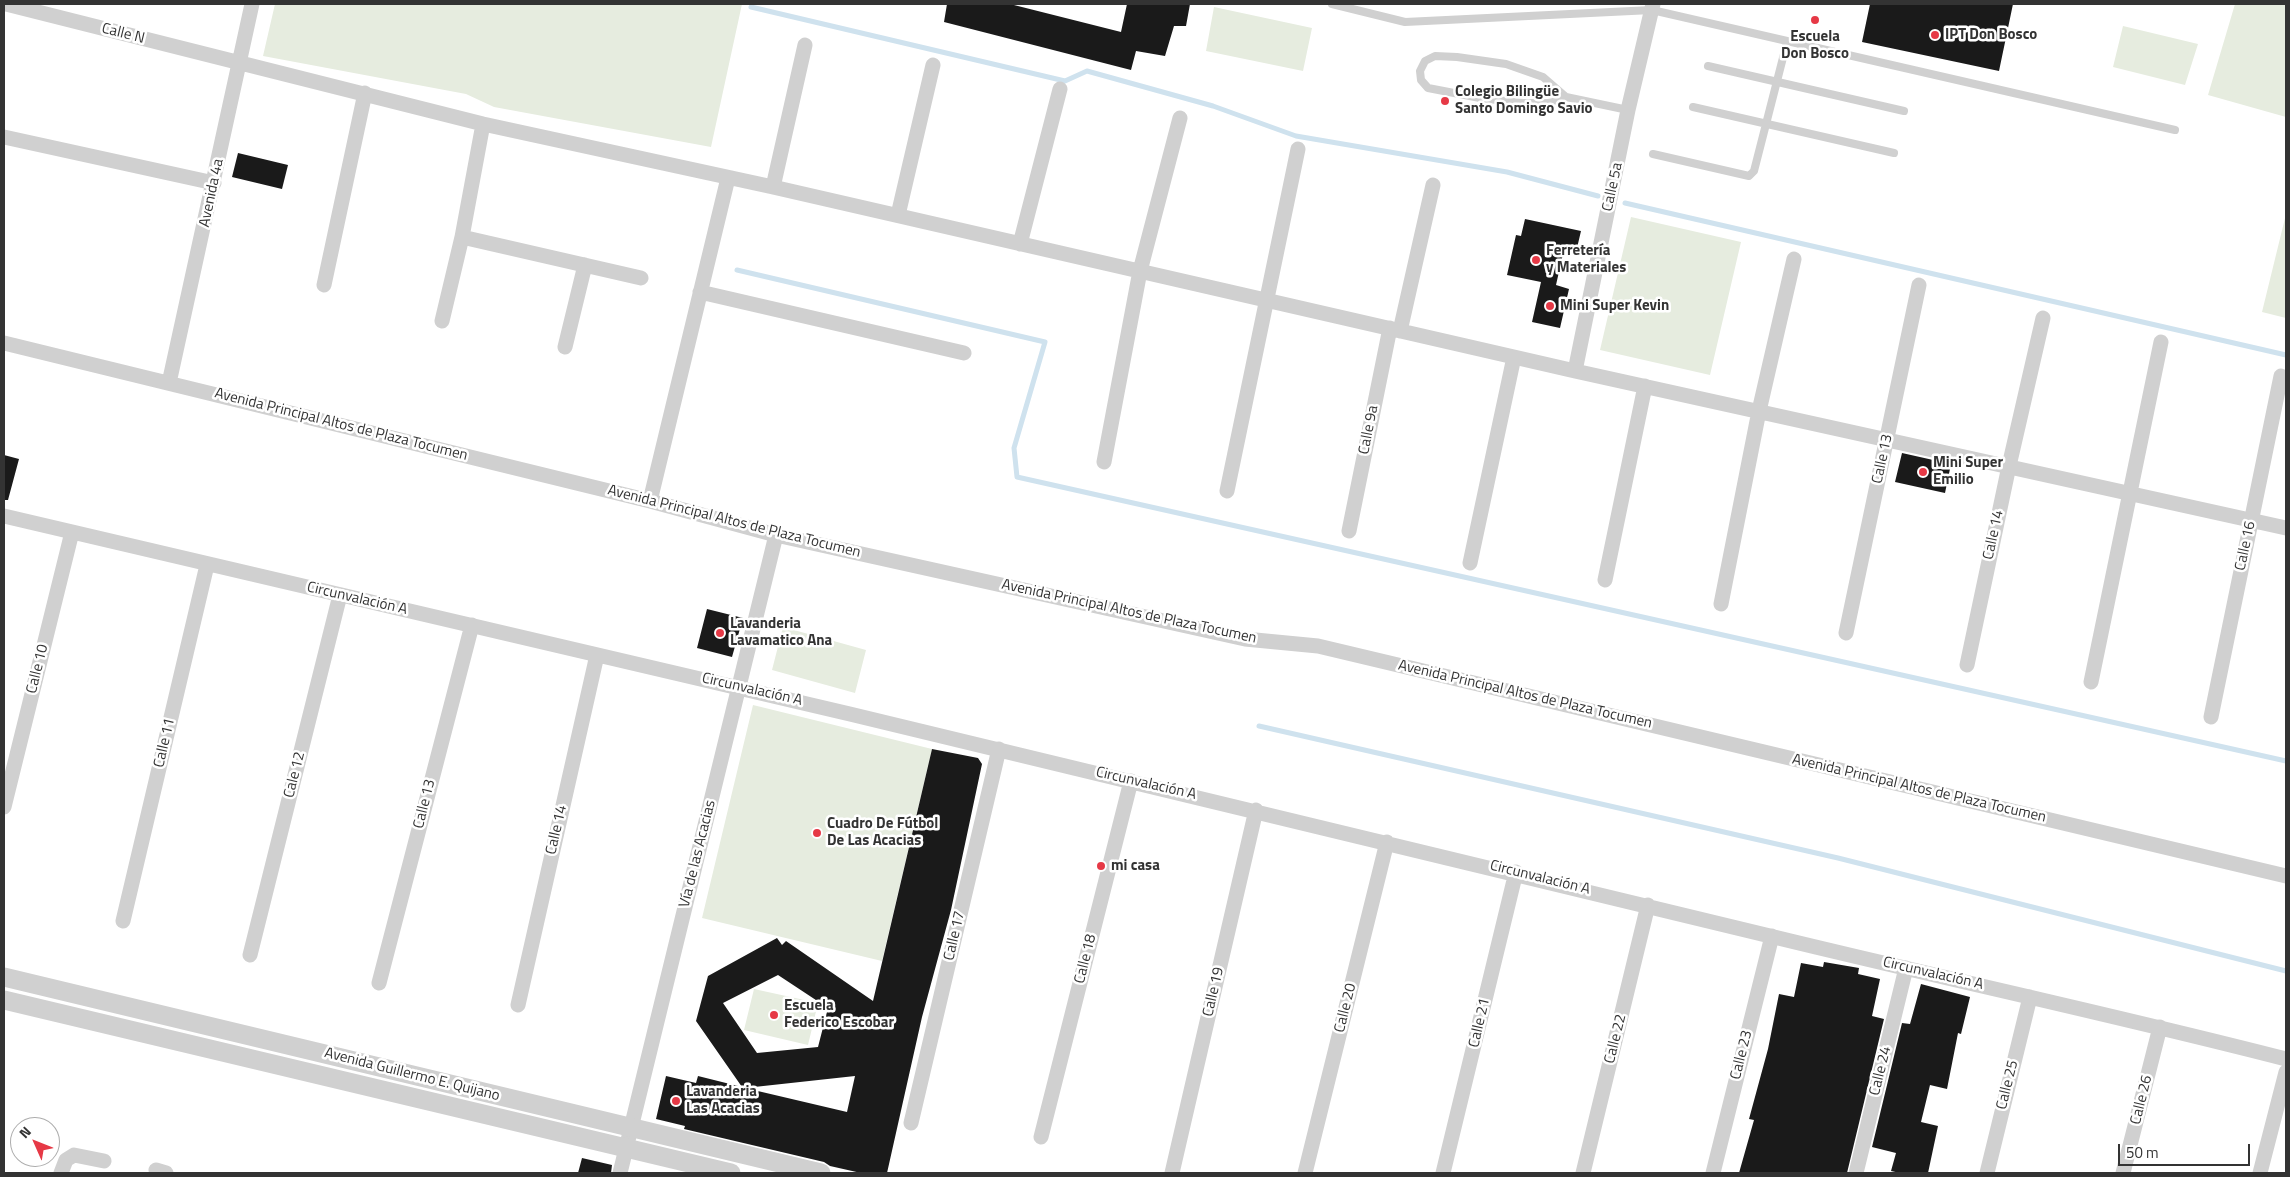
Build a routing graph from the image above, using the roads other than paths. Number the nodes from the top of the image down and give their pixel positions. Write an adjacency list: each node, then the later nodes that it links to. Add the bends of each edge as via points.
1 (6, 4): 7 (street, Calle N)
2 (252, 4): 7 (street, Avenida 4a)
3 (1332, 4): 4 (lane, via 1405,22)
4 (1652, 7): 5 (lane); 15 (street, Calle 5a)
5 (1787, 42): 10 (lane); 20 (lane)
6 (804, 45): 28 (street)
7 (240, 64): 12 (street, Calle N); 26 (street, Avenida 4a)
8 (933, 65): 29 (street)
9 (1708, 66): 10 (lane)
10 (1777, 81): 16 (lane); 19 (lane)
11 (1060, 89): 31 (street)
12 (364, 93): 18 (street, Calle N); 37 (street)
13 (1566, 97): 13 (lane, via 1543,77 1506,64 1436,56 1425,61 1420,71 1420,80 1428,88 1480,98 1523,104 1548,103); 15 (lane)
14 (1693, 106): 19 (lane)
15 (1628, 110): 48 (street, Calle 5a)
16 (1904, 111)
17 (1180, 118): 34 (street)
18 (483, 124): 25 (street, Calle N); 30 (street)
19 (1766, 124): 23 (lane); 24 (lane, via 1754,171 1749,176)
20 (2175, 130)
21 (4, 137): 26 (street)
22 (1298, 149): 39 (street)
23 (1894, 153)
24 (1653, 154)
25 (728, 178): 28 (street, Calle N); 38 (street)
26 (214, 183): 50 (street, Avenida 4a)
27 (1433, 185): 42 (street, Calle 9a)
28 (773, 187): 29 (street, Calle N)
29 (898, 215): 31 (street, Calle N)
30 (462, 237): 33 (street); 41 (street)
31 (1020, 244): 34 (street, Calle N)
32 (1794, 259): 52 (street)
33 (586, 265): 35 (street); 45 (street)
34 (1140, 271): 39 (street, Calle N); 54 (street)
35 (641, 278)
36 (1919, 285): 53 (street, Calle 13)
37 (324, 286)
38 (700, 292): 46 (street); 58 (street)
39 (1266, 300): 42 (street, Calle N); 56 (street)
40 (2043, 318): 55 (street, Calle 14)
41 (442, 321)
42 (1395, 329): 47 (street, Calle N); 62 (street, Calle 9a)
43 (4, 342): 50 (street, Avenida Principal Altos de Plaza Tocumen)
44 (2161, 342): 57 (street)
45 (565, 347)
46 (964, 353)
47 (1514, 357): 48 (street, Calle N); 65 (street)
48 (1575, 371): 51 (street, Calle N)
49 (2281, 376): 60 (street, Calle 16)
50 (169, 383): 58 (street, Avenida Principal Altos de Plaza Tocumen)
51 (1645, 386): 52 (street, Calle N); 67 (street)
52 (1759, 411): 53 (street, Calle N); 69 (street)
53 (1887, 440): 55 (street, Calle N); 71 (street, Calle 13)
54 (1104, 462)
55 (2009, 466): 57 (street, Calle N); 73 (street, Calle 14)
56 (1227, 491)
57 (2129, 493): 60 (street, Calle N); 74 (street)
58 (650, 501): 64 (street, Avenida Principal Altos de Plaza Tocumen)
59 (4, 516): 63 (street, Circunvalación A)
60 (2251, 520): 61 (street, Calle N); 76 (street, Calle 16)
61 (2286, 528)
62 (1349, 531)
63 (72, 532): 66 (street, Circunvalación A); 79 (street, Calle 10)
64 (776, 535): 75 (street, Vía de las Acacias); 83 (street, Avenida Principal Altos de Plaza Tocumen, via 1245,639 1318,646)
65 (1470, 563)
66 (208, 565): 68 (street, Circunvalación A); 85 (street, Calle 11)
67 (1605, 580)
68 (340, 595): 70 (street, Circunvalación A); 87 (street, Cale 12)
69 (1721, 604)
70 (472, 625): 72 (street, Circunvalación A); 90 (street, Calle 13)
71 (1846, 632)
72 (596, 655): 75 (street, Circunvalación A); 93 (street, Calle 14)
73 (1967, 665)
74 (2091, 682)
75 (739, 686): 77 (street, Circunvalación A); 100 (street, Vía de las Acacias)
76 (2211, 717)
77 (999, 749): 78 (street, Circunvalación A); 99 (street, Calle 17)
78 (1131, 781): 80 (street, Circunvalación A); 101 (street, Calle 18)
79 (4, 807)
80 (1256, 810): 81 (street, Circunvalación A); 108 (street, Calle 19)
81 (1387, 842): 82 (street, Circunvalación A); 109 (street, Calle 20)
82 (1516, 872): 84 (street, Circunvalación A); 110 (street, Calle 21)
83 (2286, 876)
84 (1648, 905): 86 (street, Circunvalación A); 111 (street, Calle 22)
85 (123, 921)
86 (1772, 936): 88 (street, Circunvalación A); 112 (street, Calle 23)
87 (250, 955)
88 (1906, 968): 91 (street, Circunvalación A); 113 (street, Calle 24)
89 (4, 977): 97 (street, Avenida Guillermo E. Quijano)
90 (379, 984)
91 (2030, 997): 94 (street, Circunvalación A); 114 (street, Calle 25)
92 (4, 1000): 98 (street, Avenida Guillermo E. Quijano)
93 (518, 1004)
94 (2160, 1027): 95 (street, Circunvalación A); 115 (street, Calle 26)
95 (2286, 1059)
96 (2286, 1072): 116 (street)
97 (412, 1075): 98 (street); 100 (street, Avenida Guillermo E. Quijano)
98 (408, 1096): 102 (street, Avenida Guillermo E. Quijano)
99 (910, 1123)
100 (632, 1128): 102 (street, Vía de las Acacias); 107 (street, Avenida Guillermo E. Quijano)
101 (1041, 1136)
102 (626, 1148): 105 (street, Vía de las Acacias); 106 (street, Avenida Guillermo E. Quijano)
103 (104, 1161): 104 (street, via 74,1155 66,1160)
104 (61, 1173)
105 (620, 1173)
106 (730, 1173)
107 (820, 1173)
108 (1172, 1173)
109 (1305, 1173)
110 (1443, 1173)
111 (1583, 1173)
112 (1713, 1173)
113 (1856, 1173)
114 (1986, 1173)
115 (2123, 1173)
116 (2260, 1173)

